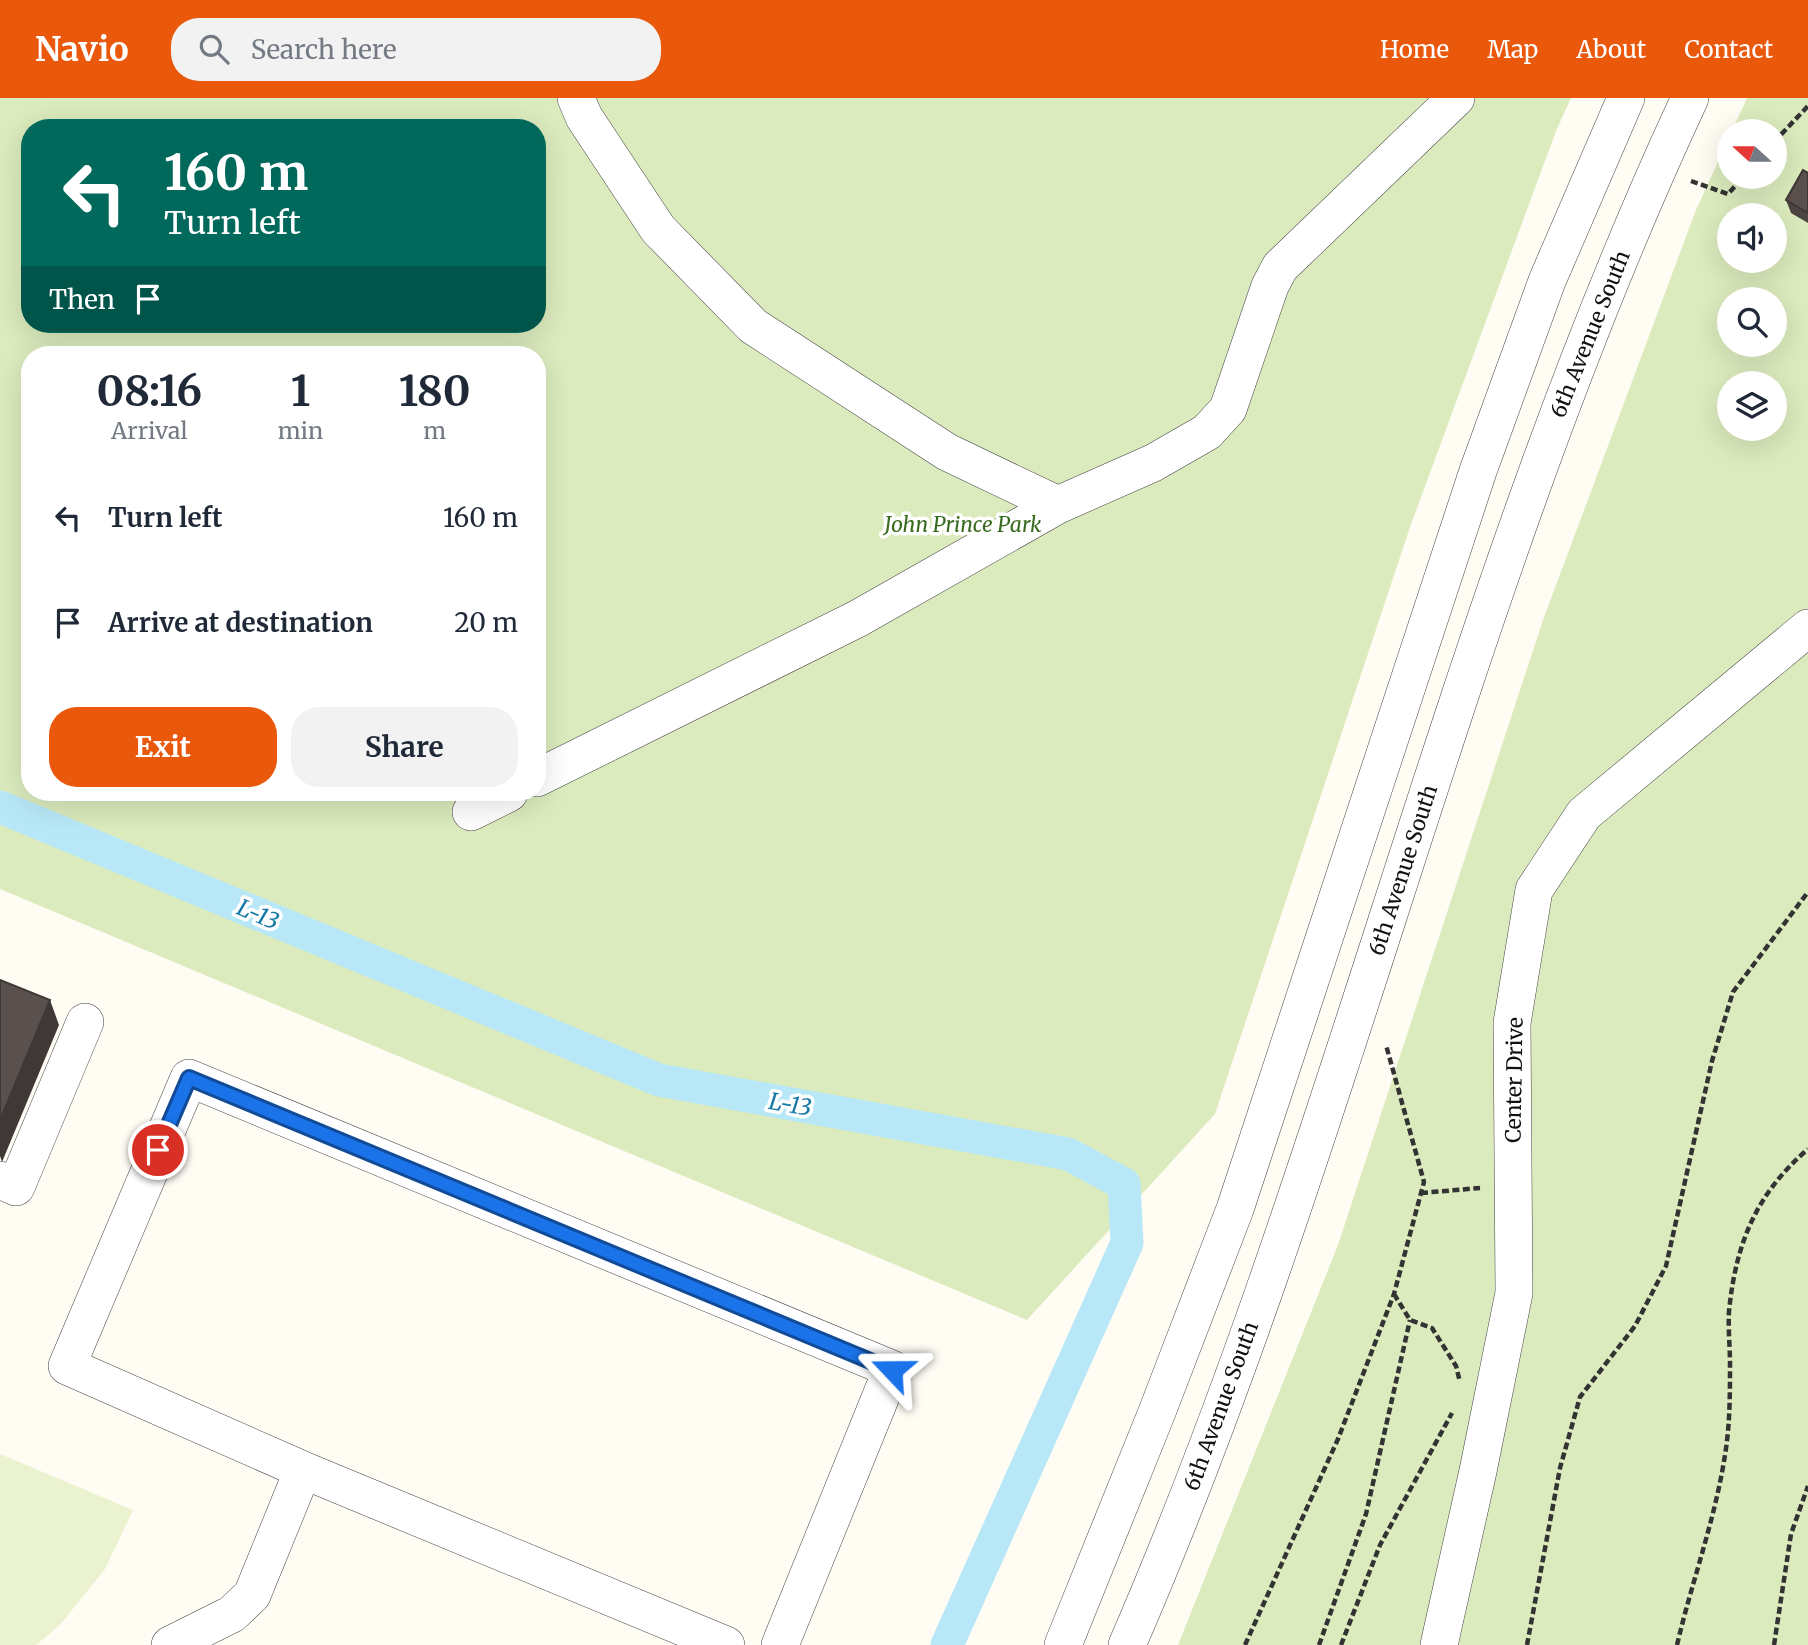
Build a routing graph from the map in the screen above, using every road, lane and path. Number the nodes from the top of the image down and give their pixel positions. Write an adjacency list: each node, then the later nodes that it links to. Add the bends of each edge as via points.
1 (576, 98): 9 (street, via 658,229 753,326 947,452)
2 (1456, 98): 9 (street, via 1280,267 1228,409 1207,432 1153,463)
3 (1626, 98): 30 (street, via 1547,281 1478,471 1235,1209)
4 (1690, 98): 31 (street, 6th Avenue South, via 1600,305 1526,500 1282,1237 1212,1436)
5 (1808, 106): 6 (path)
6 (1787, 128)
7 (1683, 179): 8 (path, via 1728,194)
8 (1732, 189)
9 (1058, 505): 11 (street, via 858,619)
10 (1808, 628): 19 (street, Center Drive, via 1584,814 1534,890 1512,1023)
11 (546, 775)
12 (493, 801): 13 (street)
13 (471, 812)
14 (1808, 892): 36 (path, via 1733,992 1712,1061 1666,1266 1635,1326 1580,1398 1560,1468)
15 (85, 1022): 18 (street, via 16,1187)
16 (1385, 1045): 20 (path, via 1424,1182)
17 (1808, 1149): 37 (path, via 1769,1191 1747,1226 1737,1263 1729,1313 1726,1452 1715,1511)
18 (0, 1180)
19 (1514, 1184): 20 (path); 35 (street, Center Drive, via 1514,1293)
20 (1421, 1193): 21 (path)
21 (1394, 1294): 22 (path); 32 (path, via 1338,1439)
22 (1410, 1320): 23 (path, via 1432,1328 1456,1366); 33 (path, via 1366,1514)
23 (1463, 1393)
24 (1456, 1405): 34 (path, via 1380,1545)
25 (303, 1471): 27 (street, via 252,1595 232,1614); 28 (street); 29 (street, via 67,1366 189,1078 892,1370)
26 (1808, 1486): 38 (path, via 1791,1534)
27 (170, 1645)
28 (726, 1645)
29 (780, 1645)
30 (1063, 1645)
31 (1126, 1645)
32 (1245, 1645)
33 (1319, 1645)
34 (1341, 1645)
35 (1439, 1645)
36 (1527, 1645)
37 (1677, 1645)
38 (1774, 1645)

